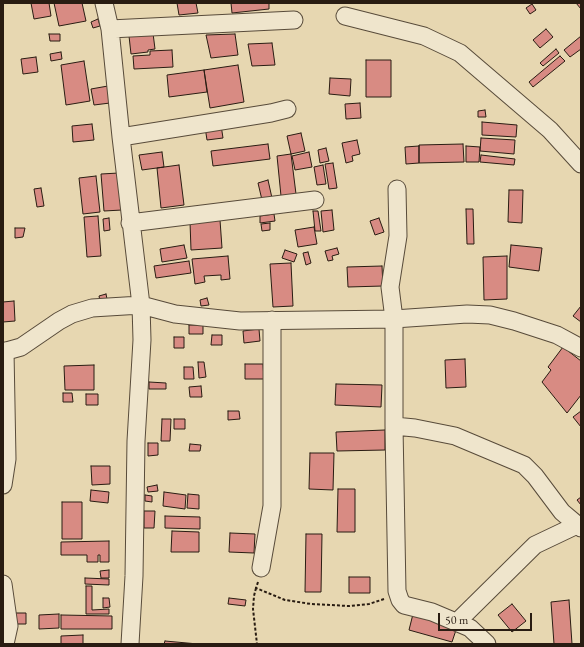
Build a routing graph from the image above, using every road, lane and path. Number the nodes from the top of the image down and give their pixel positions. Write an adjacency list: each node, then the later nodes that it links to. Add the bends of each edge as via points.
1 (104, 3): 4 (street)
2 (345, 16): 7 (street, via 424,36 460,53 550,130)
3 (294, 20): 4 (street)
4 (110, 29): 6 (street)
5 (287, 109): 6 (street)
6 (121, 138): 10 (street)
7 (581, 164)
8 (397, 189): 12 (street, via 398,236 390,287)
9 (315, 200): 10 (street)
10 (130, 224): 11 (street)
11 (141, 305): 13 (street, via 174,314 240,321); 15 (street, via 92,308 72,314 21,347); 25 (street, via 142,340 136,441)
12 (394, 319): 13 (street); 14 (street, via 490,315 557,335); 16 (street)
13 (272, 320): 19 (street, via 272,506)
14 (581, 348)
15 (4, 351): 17 (street, via 7,459)
16 (394, 426): 18 (street, via 455,436 524,465 562,512); 22 (street)
17 (3, 485)
18 (579, 526): 23 (street, via 535,545)
19 (261, 568): 21 (path)
20 (3, 584): 24 (street, via 9,626)
21 (256, 588): 22 (path, via 285,600 349,606 369,604); 26 (path, via 253,609)
22 (397, 591): 23 (street, via 404,605)
23 (458, 622): 27 (street, via 470,628)
24 (5, 644)
25 (130, 644)
26 (257, 644)
27 (487, 644)

